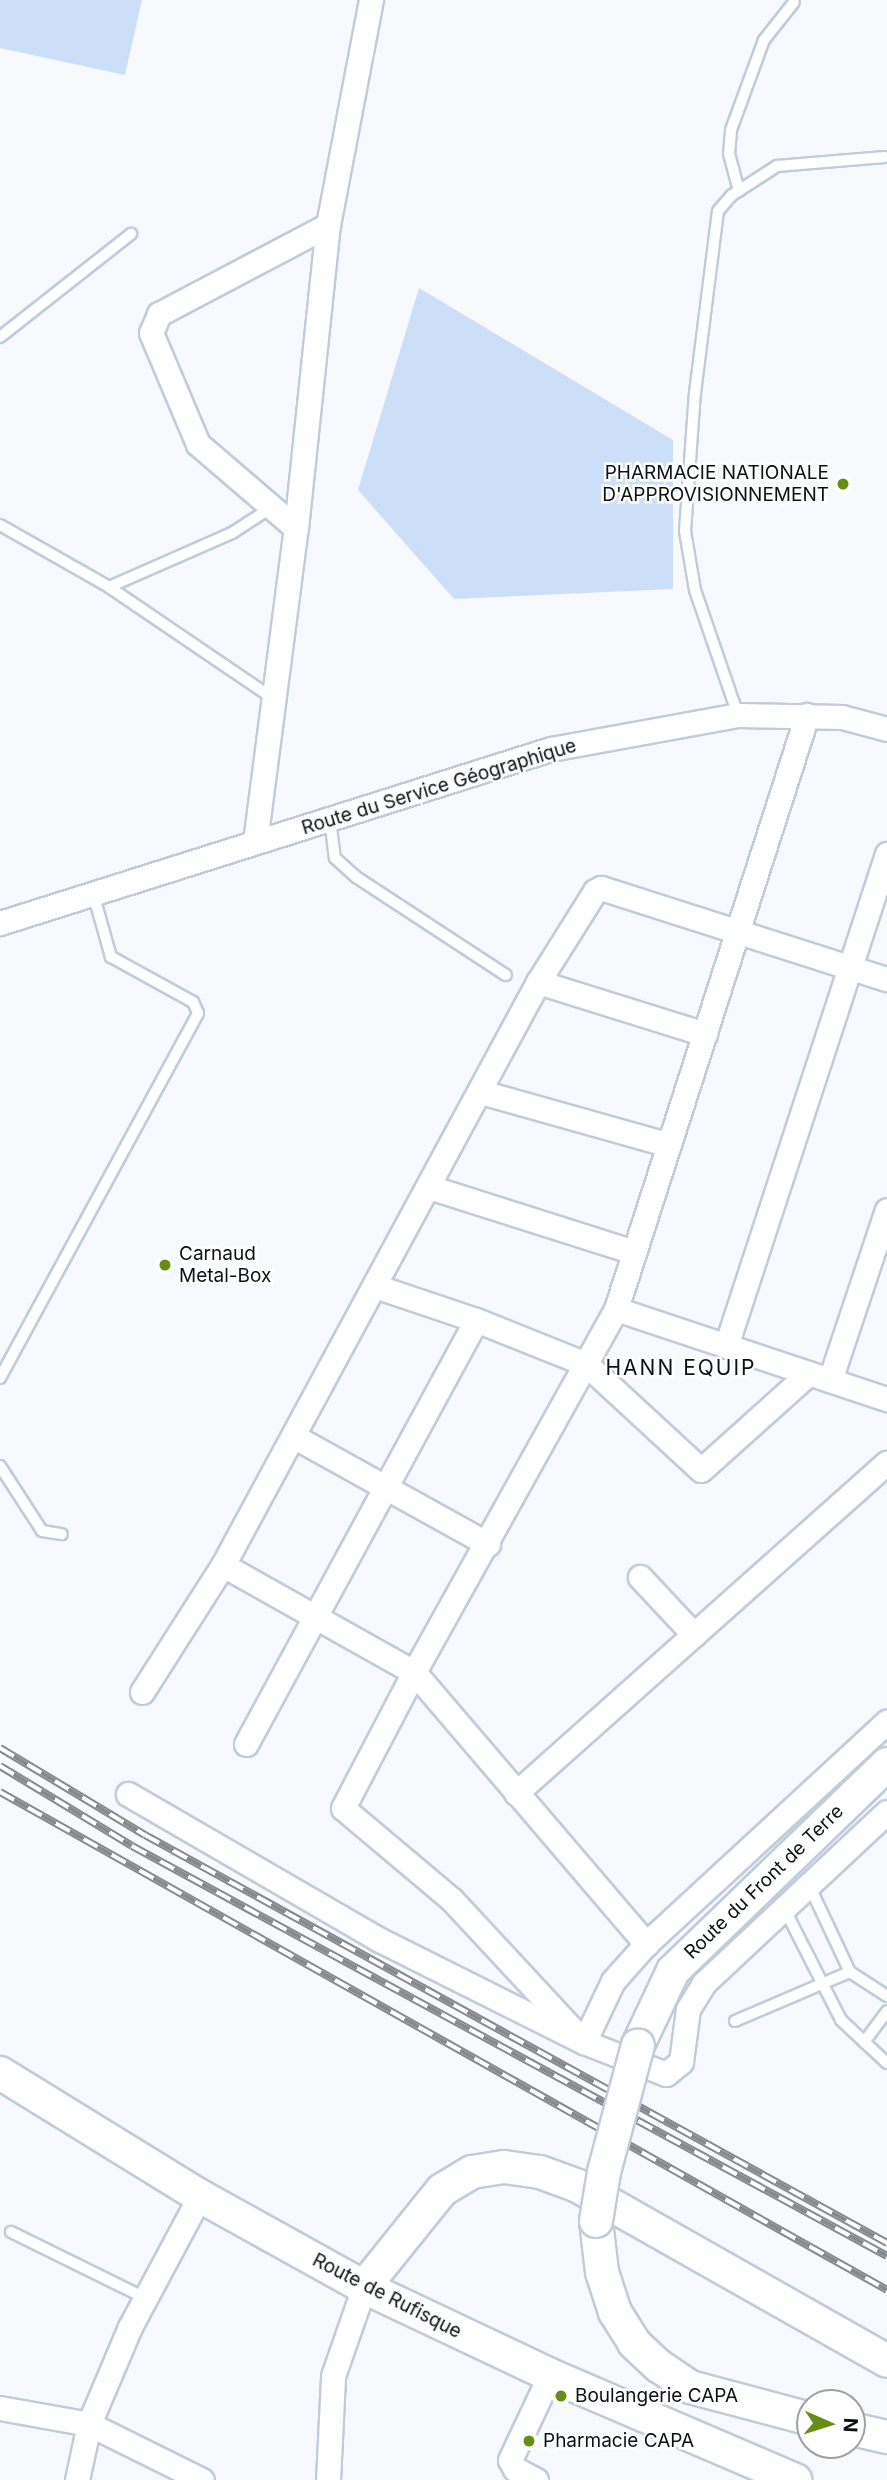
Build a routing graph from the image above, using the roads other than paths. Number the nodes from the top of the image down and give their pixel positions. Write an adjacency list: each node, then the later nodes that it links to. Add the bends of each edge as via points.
1 (371, 0): 5 (street)
2 (794, 2): 4 (lane, via 764,40 732,130 729,154)
3 (885, 157): 4 (lane, via 785,163)
4 (739, 191): 13 (lane, via 718,211 684,519 695,590)
5 (328, 225): 8 (street, via 159,314 151,332 198,444); 10 (street)
6 (131, 234): 7 (lane)
7 (0, 337)
8 (272, 507): 10 (street); 11 (lane, via 232,533)
9 (0, 525): 11 (lane)
10 (296, 528): 12 (street)
11 (109, 587): 12 (lane)
12 (275, 700): 17 (street)
13 (738, 715): 14 (street, Route du Service Géographique); 16 (street, Route du Service Géographique, via 551,750)
14 (807, 715): 15 (street, Route du Service Géographique); 21 (street)
15 (887, 729)
16 (330, 819): 17 (street, Route du Service Géographique); 23 (lane, via 335,858 356,877)
17 (255, 842): 19 (street, Route du Service Géographique)
18 (887, 854): 22 (street)
19 (93, 893): 20 (street, Route du Service Géographique); 38 (lane, via 111,957 193,1002 198,1013)
20 (0, 923)
21 (737, 931): 22 (street); 25 (street, via 601,888 590,896); 26 (street)
22 (850, 967): 24 (street); 35 (street)
23 (506, 975)
24 (887, 979)
25 (538, 982): 26 (street); 27 (street)
26 (705, 1034): 28 (street)
27 (481, 1092): 28 (street); 29 (street)
28 (669, 1145): 31 (street)
29 (429, 1187): 31 (street); 32 (street)
30 (887, 1213): 37 (street)
31 (634, 1252): 33 (street)
32 (375, 1286): 34 (street); 40 (street)
33 (616, 1309): 35 (street); 36 (street)
34 (476, 1320): 36 (street); 43 (street)
35 (726, 1346): 37 (street)
36 (586, 1364): 37 (street, via 701,1470); 45 (street)
37 (819, 1377): 39 (street)
38 (0, 1378)
39 (887, 1399)
40 (293, 1436): 43 (street); 46 (street)
41 (887, 1463): 49 (street)
42 (0, 1466): 44 (lane, via 42,1531)
43 (386, 1487): 45 (street); 48 (street)
44 (62, 1534)
45 (488, 1544): 50 (street)
46 (223, 1565): 48 (street); 51 (street)
47 (640, 1577): 49 (street)
48 (316, 1615): 50 (street); 53 (street)
49 (694, 1635): 55 (street)
50 (414, 1672): 55 (street); 66 (street, via 343,1808 451,1899)
51 (142, 1692)
52 (887, 1722): 60 (street)
53 (246, 1744)
54 (887, 1764): 77 (main road, Route du Front de Terre, bridge, via 673,1971 638,2045 604,2172 596,2221 601,2272 615,2312 634,2343 690,2387)
55 (516, 1793): 60 (street)
56 (128, 1794): 66 (street, via 378,1939)
57 (887, 1812): 58 (street)
58 (809, 1884): 59 (street); 61 (lane)
59 (784, 1908): 62 (lane); 66 (street, via 704,1983 688,2009 681,2062 675,2070 666,2074)
60 (646, 1944): 66 (street, via 613,1980)
61 (850, 1972): 62 (lane); 63 (lane)
62 (820, 1984): 65 (lane); 67 (lane, via 841,2020)
63 (887, 1996)
64 (887, 2011): 67 (lane)
65 (735, 2021)
66 (584, 2042)
67 (864, 2042): 68 (lane)
68 (887, 2063)
69 (0, 2073): 70 (main road, Route de Rufisque)
70 (200, 2196): 72 (main road, Route de Rufisque); 73 (street)
71 (11, 2232): 73 (lane)
72 (364, 2287): 74 (main road, via 442,2190 472,2172 504,2167 540,2172 578,2186); 75 (main road, Route de Rufisque); 83 (street, via 332,2376)
73 (145, 2298): 78 (street)
74 (887, 2361)
75 (550, 2375): 84 (street, via 510,2460 515,2469); 85 (main road, Route de Rufisque)
76 (0, 2408): 78 (street)
77 (796, 2415)
78 (89, 2424): 81 (street); 82 (street)
79 (866, 2432): 80 (main road)
80 (887, 2437)
81 (77, 2480)
82 (202, 2480)
83 (328, 2480)
84 (536, 2480)
85 (794, 2480)

